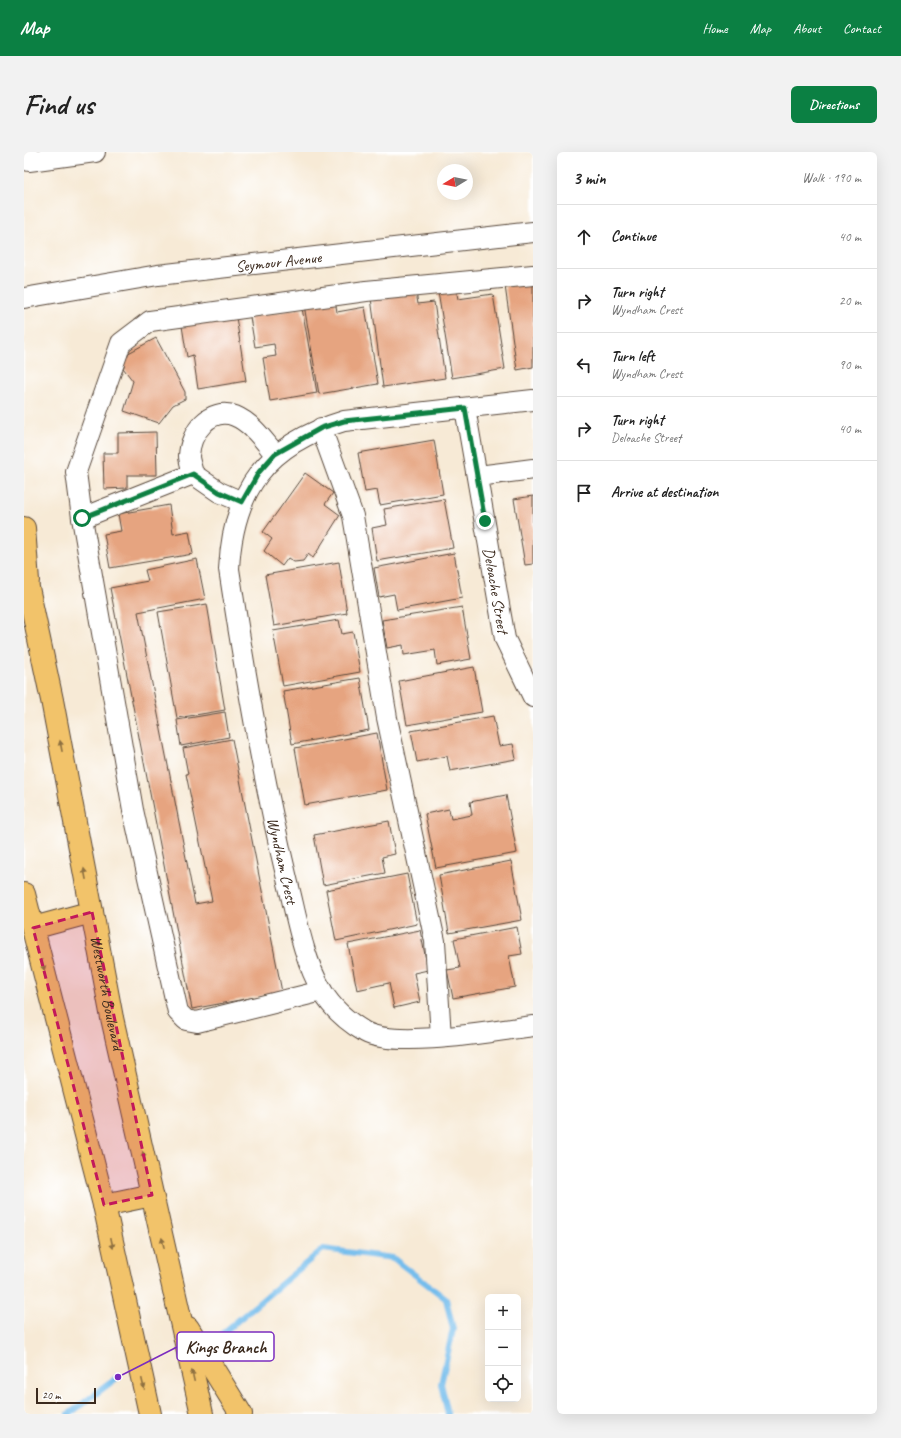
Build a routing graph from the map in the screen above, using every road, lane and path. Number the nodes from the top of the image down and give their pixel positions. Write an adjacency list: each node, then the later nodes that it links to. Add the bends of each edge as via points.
1 (26, 152): 2 (street, via 29,161)
2 (95, 152)
3 (533, 232): 5 (street, Seymour Avenue, via 158,275)
4 (533, 275): 14 (street, via 366,291 150,321 121,343 76,472)
5 (24, 298)
6 (533, 400): 7 (street, Wyndham Crest)
7 (465, 408): 8 (street, Wyndham Crest, via 350,420); 12 (street, Deloache Street)
8 (321, 428): 9 (street, Wyndham Crest); 23 (street, via 353,516 386,718 435,941)
9 (275, 454): 11 (street, via 248,424 235,416 222,415 210,418 198,427 191,441 189,456); 13 (street, Wyndham Crest, via 259,472)
10 (533, 469): 12 (street)
11 (193, 474): 13 (street, via 219,492); 14 (street)
12 (478, 476): 17 (street, Deloache Street, via 505,639)
13 (242, 502): 21 (street, Wyndham Crest, via 231,541 229,569 238,628 277,839 305,950)
14 (82, 518): 21 (street, via 133,810 178,1012 186,1020 197,1022)
15 (24, 528): 16 (main road, Westworth Boulevard)
16 (26, 575): 19 (main road, Westworth Boulevard, one-way to 16)
17 (533, 697)
18 (24, 894): 20 (main road)
19 (92, 912): 20 (main road); 24 (main road, Westworth Boulevard, one-way to 19, via 112,1018)
20 (33, 928): 25 (main road, one-way to 25)
21 (322, 991): 23 (street, Wyndham Crest, via 341,1015 366,1032 394,1040)
22 (533, 1026): 23 (street, Wyndham Crest)
23 (441, 1037)
24 (152, 1195): 25 (main road); 26 (main road, Westworth Boulevard, one-way to 24)
25 (104, 1205): 27 (main road, one-way to 27)
26 (178, 1312): 28 (main road, Westworth Boulevard, one-way to 26); 29 (main road)
27 (150, 1414)
28 (202, 1414)
29 (241, 1414)

